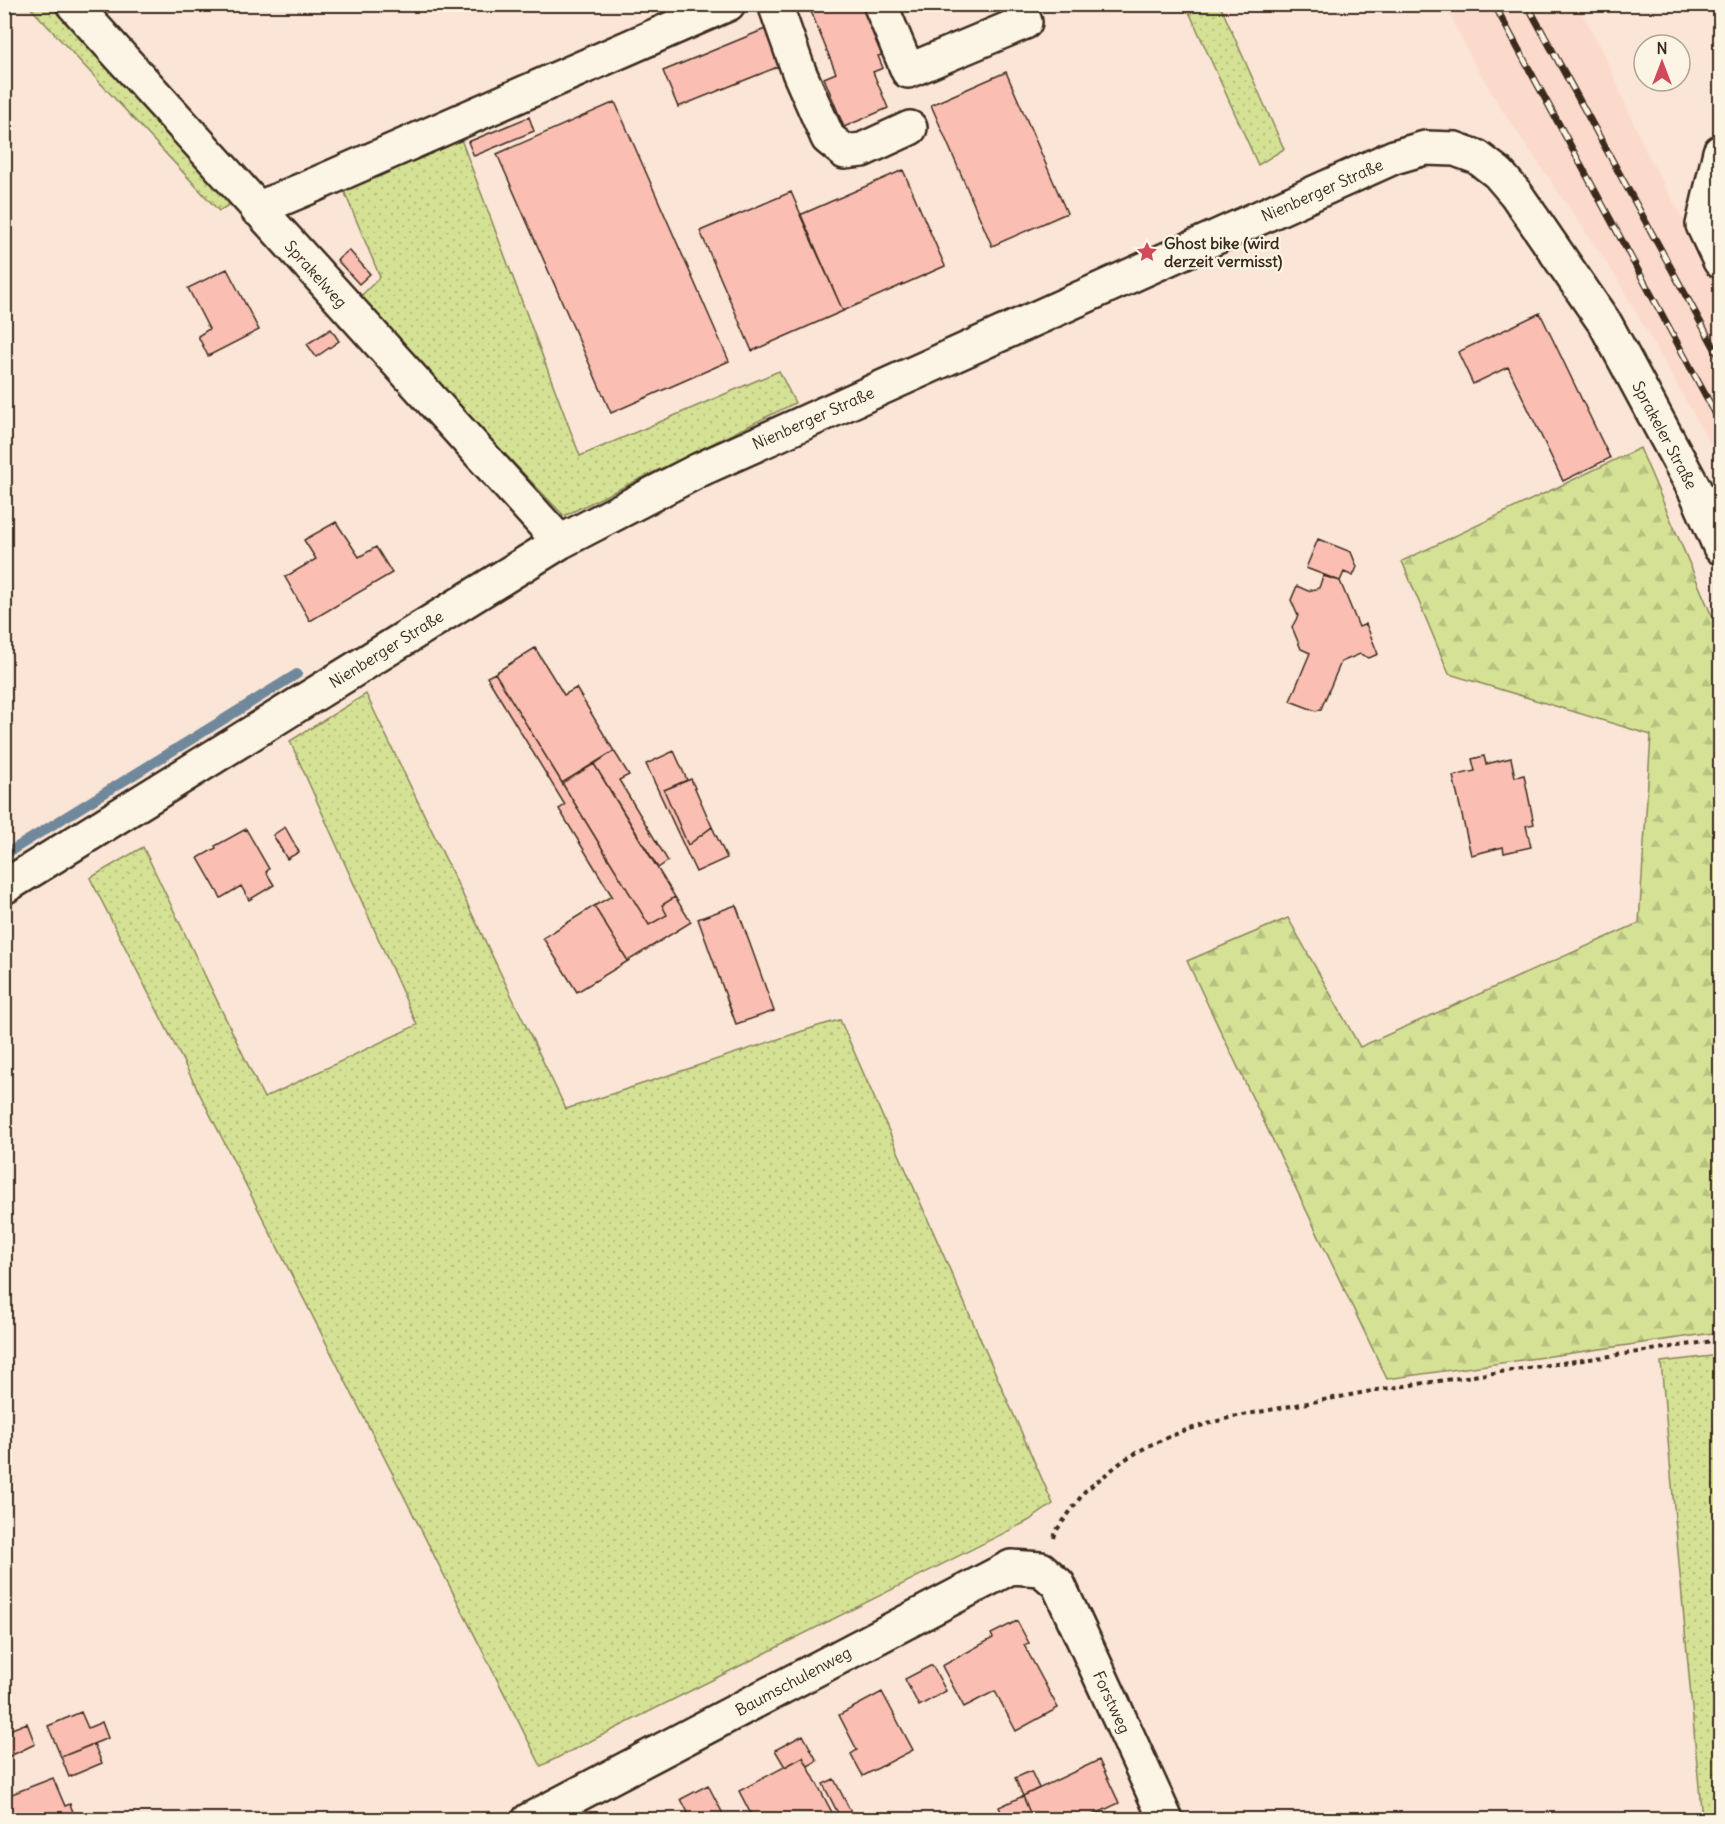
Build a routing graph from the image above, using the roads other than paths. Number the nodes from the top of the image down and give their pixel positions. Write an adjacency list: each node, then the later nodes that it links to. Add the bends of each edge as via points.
1 (73, 4): 8 (street, Sprakelweg)
2 (728, 4): 8 (street)
3 (775, 4): 6 (street, via 828,138 845,152 862,150)
4 (880, 4): 5 (street, via 908,71 1025,22)
5 (1017, 4)
6 (910, 128)
7 (1720, 152): 9 (street, via 1703,225)
8 (257, 209): 11 (street, Sprakelweg)
9 (1720, 261)
10 (1606, 325): 11 (street, Nienberger Straße, via 1498,173 1477,157 1455,149 1425,148 1394,157 699,470); 12 (street, Sprakeler Straße)
11 (560, 542): 13 (street, Nienberger Straße)
12 (1720, 547)
13 (4, 887)
14 (1049, 1577): 15 (street, Baumschulenweg, via 1011,1567); 16 (street, Forstweg)
15 (529, 1820)
16 (1166, 1820)

